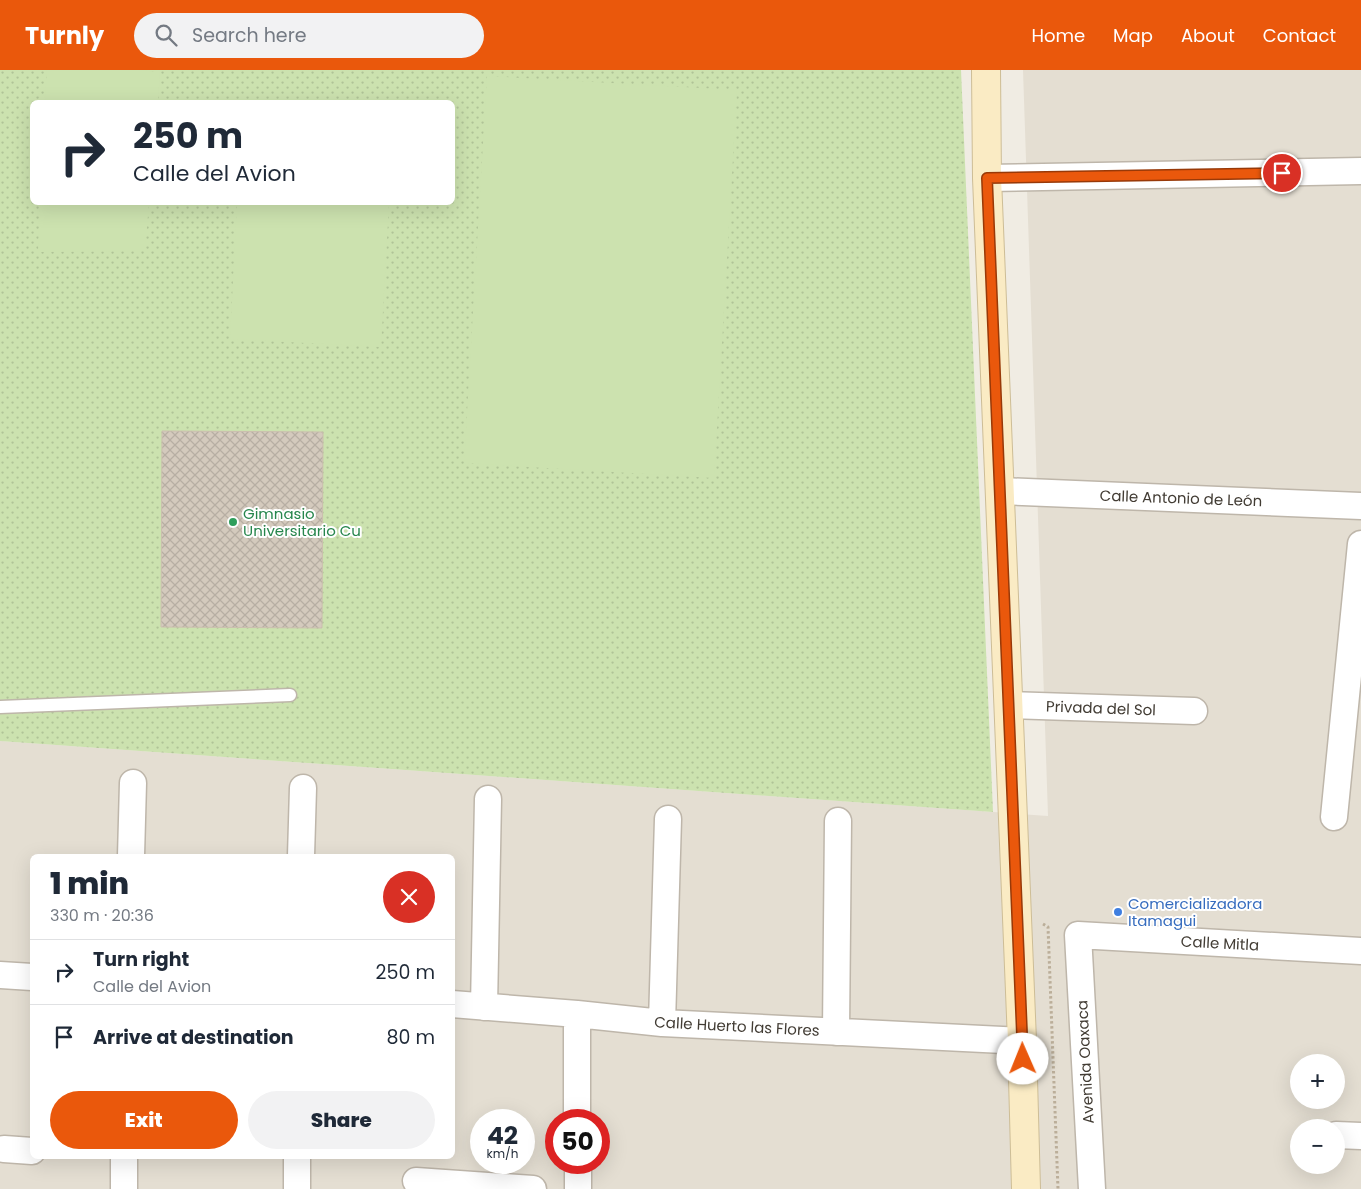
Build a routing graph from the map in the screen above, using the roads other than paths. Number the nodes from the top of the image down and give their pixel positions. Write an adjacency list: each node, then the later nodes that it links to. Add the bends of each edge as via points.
1 (986, 70): 3 (main road)
2 (1361, 171): 3 (street)
3 (987, 178): 4 (main road)
4 (1001, 491): 5 (street, Calle Antonio de León); 8 (main road)
5 (1361, 506)
6 (1361, 544): 14 (street)
7 (290, 695): 9 (lane)
8 (1009, 704): 10 (street, Privada del Sol); 28 (main road)
9 (0, 707)
10 (1194, 711)
11 (133, 783): 17 (street)
12 (303, 788): 18 (street)
13 (488, 798): 24 (street)
14 (1334, 817)
15 (668, 819): 26 (street)
16 (838, 821): 27 (street)
17 (131, 854)
18 (301, 854)
19 (1078, 935): 20 (street, Calle Mitla); 43 (street, Avenida Oaxaca)
20 (1361, 951)
21 (0, 975): 22 (street)
22 (30, 977)
23 (455, 1004): 24 (street, Calle Huerto las Flores)
24 (484, 1007): 25 (street, Calle Huerto las Flores)
25 (577, 1014): 26 (street, Calle Huerto las Flores); 29 (street)
26 (662, 1023): 27 (street, Calle Huerto las Flores)
27 (836, 1032): 28 (street, Calle Huerto las Flores)
28 (1022, 1041): 42 (main road)
29 (578, 1109)
30 (1345, 1135): 31 (street)
31 (1361, 1136)
32 (4, 1149): 33 (street)
33 (30, 1151)
34 (124, 1159): 38 (street)
35 (297, 1159): 39 (street)
36 (578, 1174): 41 (street)
37 (416, 1181): 40 (street)
38 (124, 1189)
39 (296, 1189)
40 (533, 1189)
41 (578, 1189)
42 (1026, 1189)
43 (1092, 1189)

